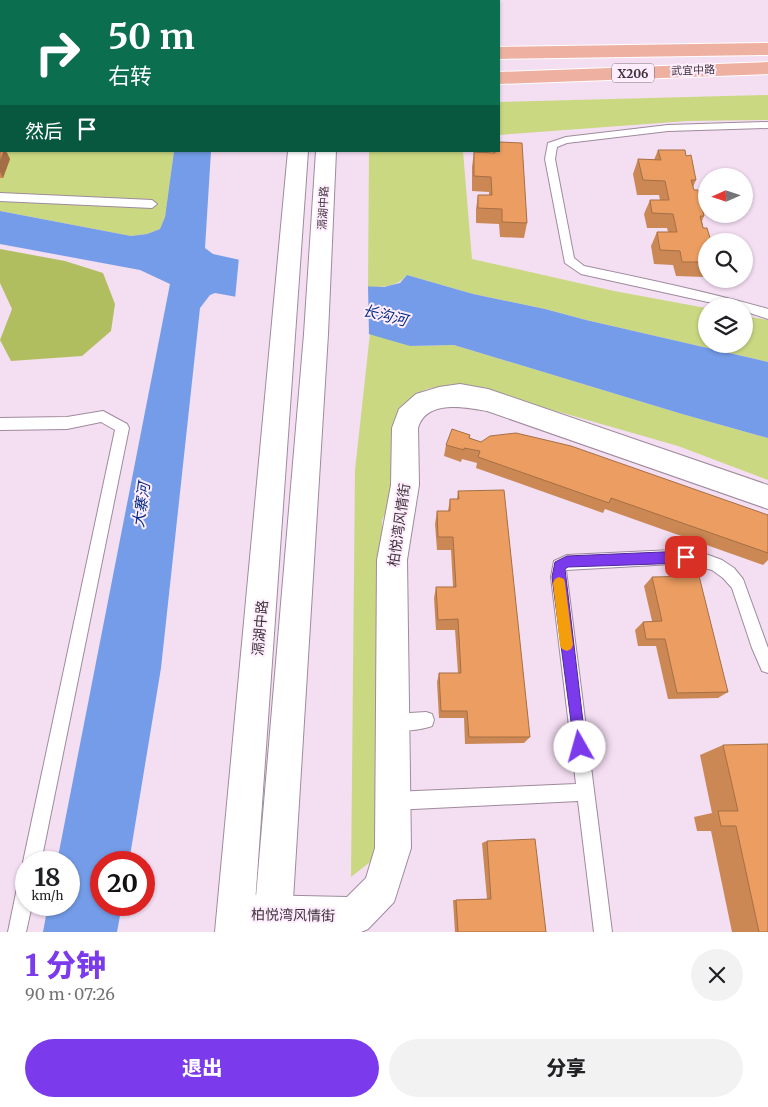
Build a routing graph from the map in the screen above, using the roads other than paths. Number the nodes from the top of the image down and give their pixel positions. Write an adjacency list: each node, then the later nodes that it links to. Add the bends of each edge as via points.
1 (768, 49): 2 (main road, 武宜中路 / X206)
2 (500, 53)
3 (768, 68): 4 (main road, 武宜中路 / X206)
4 (500, 78)
5 (768, 125): 10 (lane, via 668,128 566,140 552,146 550,159 569,260 581,270)
6 (298, 152): 22 (main road, 滆湖中路)
7 (326, 152): 23 (main road, 滆湖中路, via 321,264)
8 (0, 197): 9 (lane)
9 (152, 204)
10 (711, 298)
11 (753, 310): 12 (lane)
12 (768, 314)
13 (0, 424): 20 (lane, via 67,423 102,416 122,428)
14 (768, 497): 17 (main road, 柏悦湾风情街, via 488,400 460,395 425,402 408,416 405,428 405,485 392,560)
15 (768, 664): 18 (lane, via 738,584 734,577 717,566 676,556 561,563 558,577)
16 (426, 720): 17 (lane)
17 (394, 722): 19 (main road, 柏悦湾风情街)
18 (585, 792): 19 (lane); 25 (lane)
19 (393, 801): 23 (main road, 柏悦湾风情街, via 393,848 381,889 355,916)
20 (34, 851)
21 (20, 916): 24 (lane)
22 (235, 923): 23 (main road, 柏悦湾风情街)
23 (273, 923)
24 (17, 932)
25 (603, 932)

